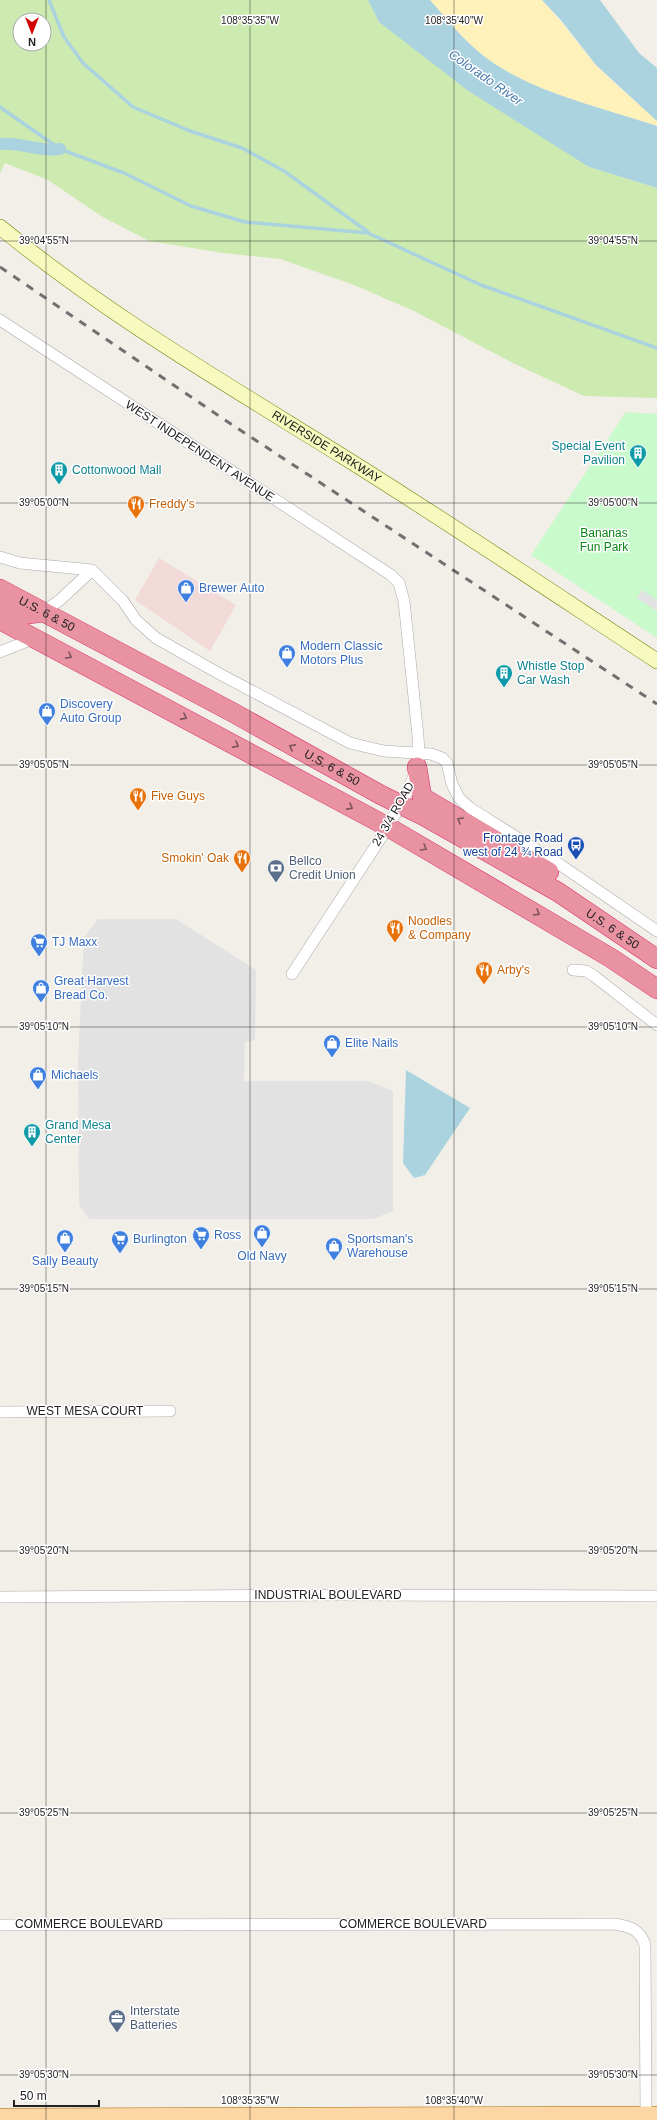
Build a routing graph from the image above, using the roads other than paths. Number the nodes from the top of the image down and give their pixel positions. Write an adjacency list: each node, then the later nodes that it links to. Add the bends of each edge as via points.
1 (0, 227): 12 (main road, RIVERSIDE PARKWAY, via 122,317 428,510)
2 (0, 320): 5 (street, WEST INDEPENDENT AVENUE, via 391,575)
3 (0, 557): 4 (street, via 20,563)
4 (92, 570): 8 (street); 14 (street, via 122,601 136,620 156,638 350,743)
5 (399, 583): 14 (street, 24 3/4 ROAD, via 404,601)
6 (0, 589): 8 (highway, U.S. 6 & 50)
7 (0, 604): 8 (highway, via 22,616)
8 (43, 612): 13 (highway, U.S. 6 & 50)
9 (0, 620): 10 (highway, U.S. 6 & 50)
10 (35, 638): 11 (street); 13 (highway, via 53,635 75,642 171,693); 16 (highway, U.S. 6 & 50, one-way to 16)
11 (0, 652)
12 (657, 661)
13 (232, 712): 15 (highway, U.S. 6 & 50, one-way to 13)
14 (418, 760): 15 (street, 24 3/4 ROAD, via 409,789); 17 (highway, one-way to 14, via 559,878 422,796); 18 (street, via 431,754 442,758 447,763 452,784 459,798 470,808 562,866)
15 (400, 805): 16 (street, 24 3/4 ROAD); 17 (highway, U.S. 6 & 50, via 552,888)
16 (386, 831): 17 (highway, via 396,824 412,824 554,905); 21 (street, 24 3/4 ROAD); 22 (highway, U.S. 6 & 50, one-way to 22, via 611,958)
17 (592, 915): 19 (highway, U.S. 6 & 50)
18 (657, 931)
19 (657, 959)
20 (574, 970): 23 (street, via 586,971 594,976)
21 (292, 974)
22 (657, 989)
23 (657, 1025)
24 (170, 1411): 25 (street, WEST MESA COURT)
25 (0, 1412)
26 (657, 1596): 27 (street, INDUSTRIAL BOULEVARD, via 340,1594)
27 (0, 1597)
28 (0, 1925): 29 (street, COMMERCE BOULEVARD, via 627,1926 642,1936 645,1945)
29 (651, 2115): 30 (main road)
30 (0, 2117)

